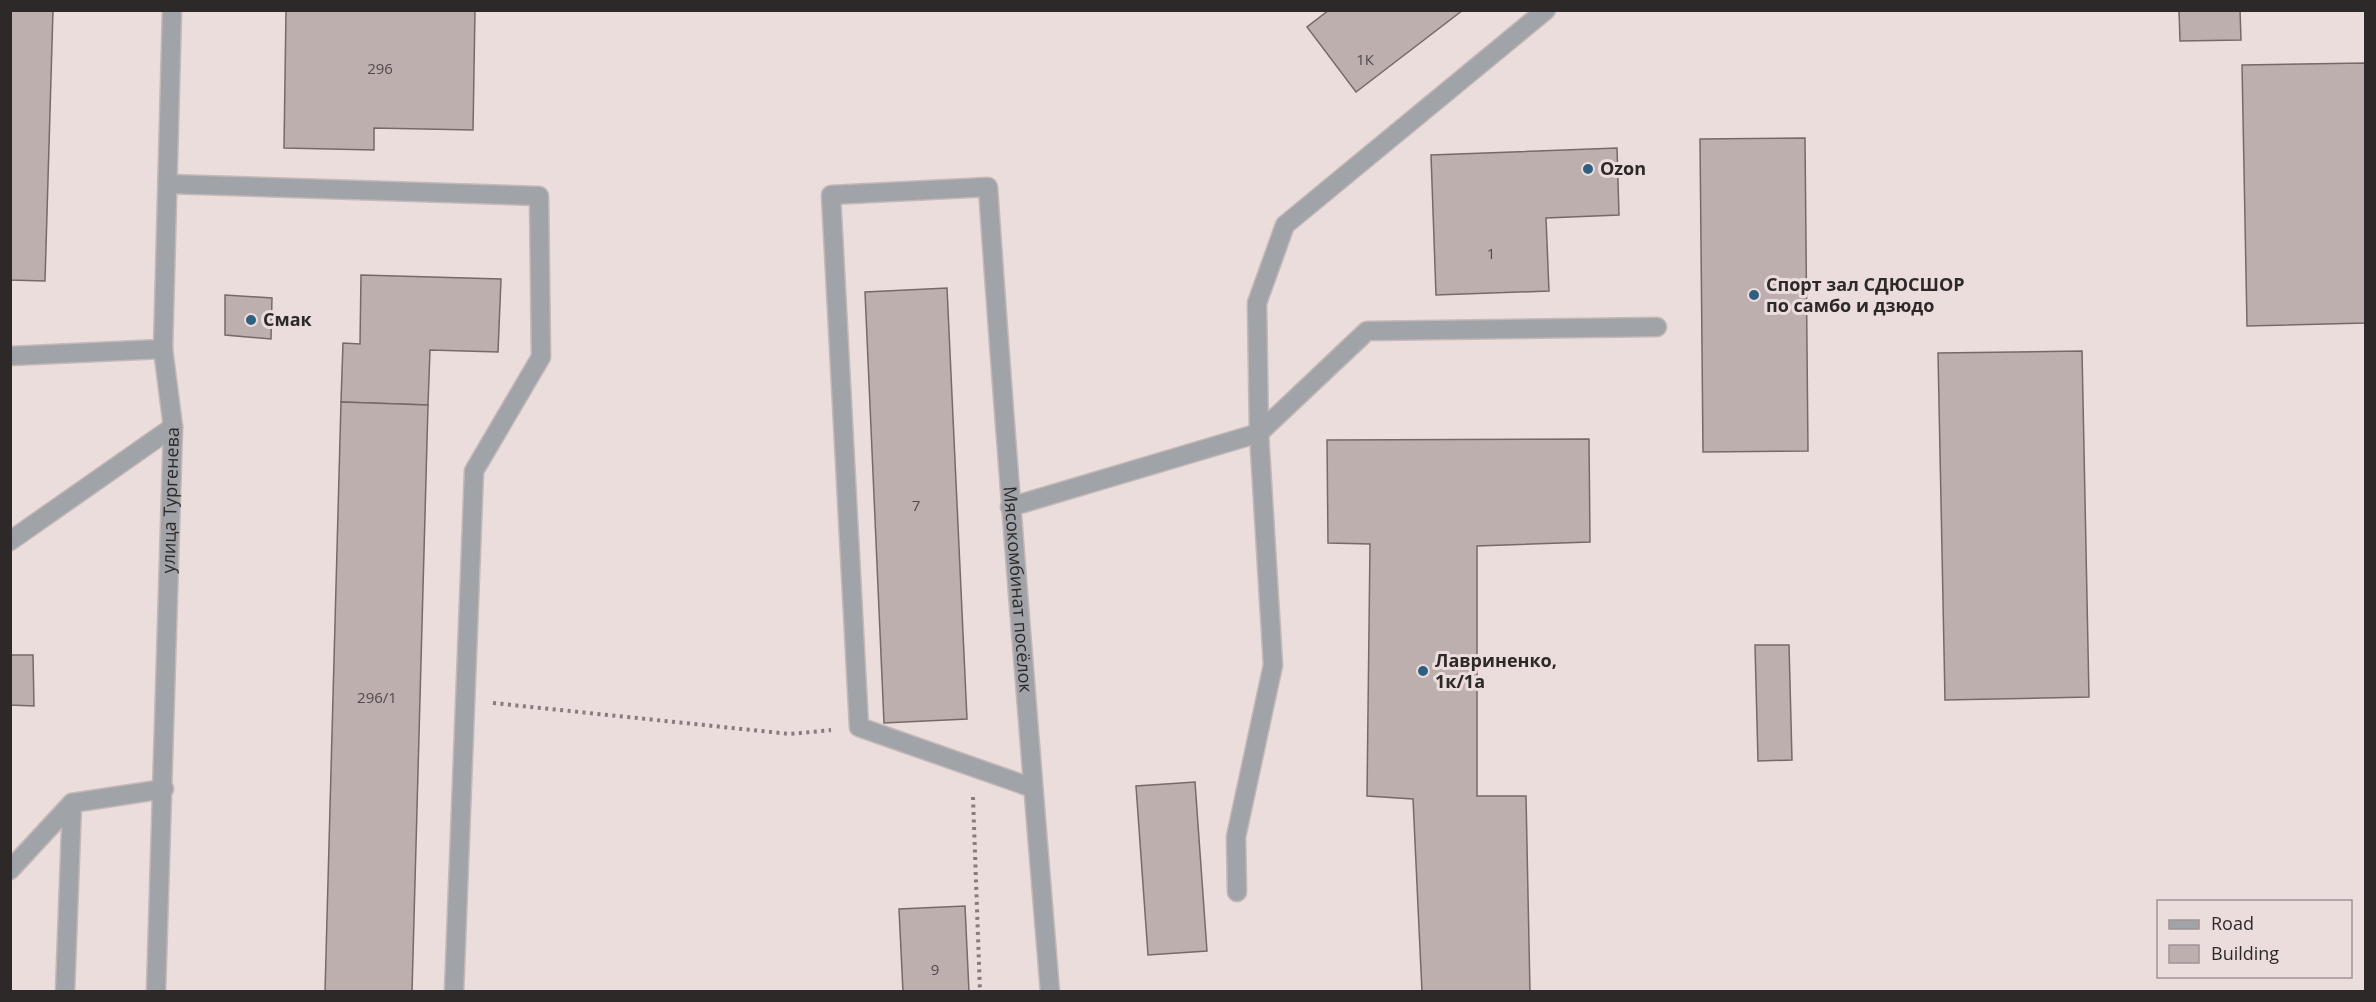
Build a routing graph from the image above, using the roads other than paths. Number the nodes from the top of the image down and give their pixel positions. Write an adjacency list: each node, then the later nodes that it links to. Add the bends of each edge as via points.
1 (172, 10): 3 (street, улица Тургенева)
2 (1545, 10): 8 (street, via 1285,225 1257,303)
3 (168, 184): 5 (street, улица Тургенева); 18 (street, via 539,196 541,357 474,471)
4 (1657, 327): 8 (street, via 1367,331)
5 (163, 349): 6 (street); 7 (street, улица Тургенева)
6 (10, 356)
7 (173, 427): 10 (street); 12 (street, улица Тургенева)
8 (1259, 433): 9 (street); 15 (street, via 1273,665 1236,837)
9 (1010, 507): 11 (street, Мясокомбинат посёлок); 11 (street, Мясокомбинат посёлок, via 988,187 831,195 859,727)
10 (10, 541)
11 (1033, 788): 19 (street, Мясокомбинат посёлок)
12 (164, 789): 13 (street); 17 (street, улица Тургенева)
13 (72, 803): 14 (street); 16 (street)
14 (10, 870)
15 (1237, 892)
16 (65, 992)
17 (156, 992)
18 (454, 992)
19 (1050, 992)

